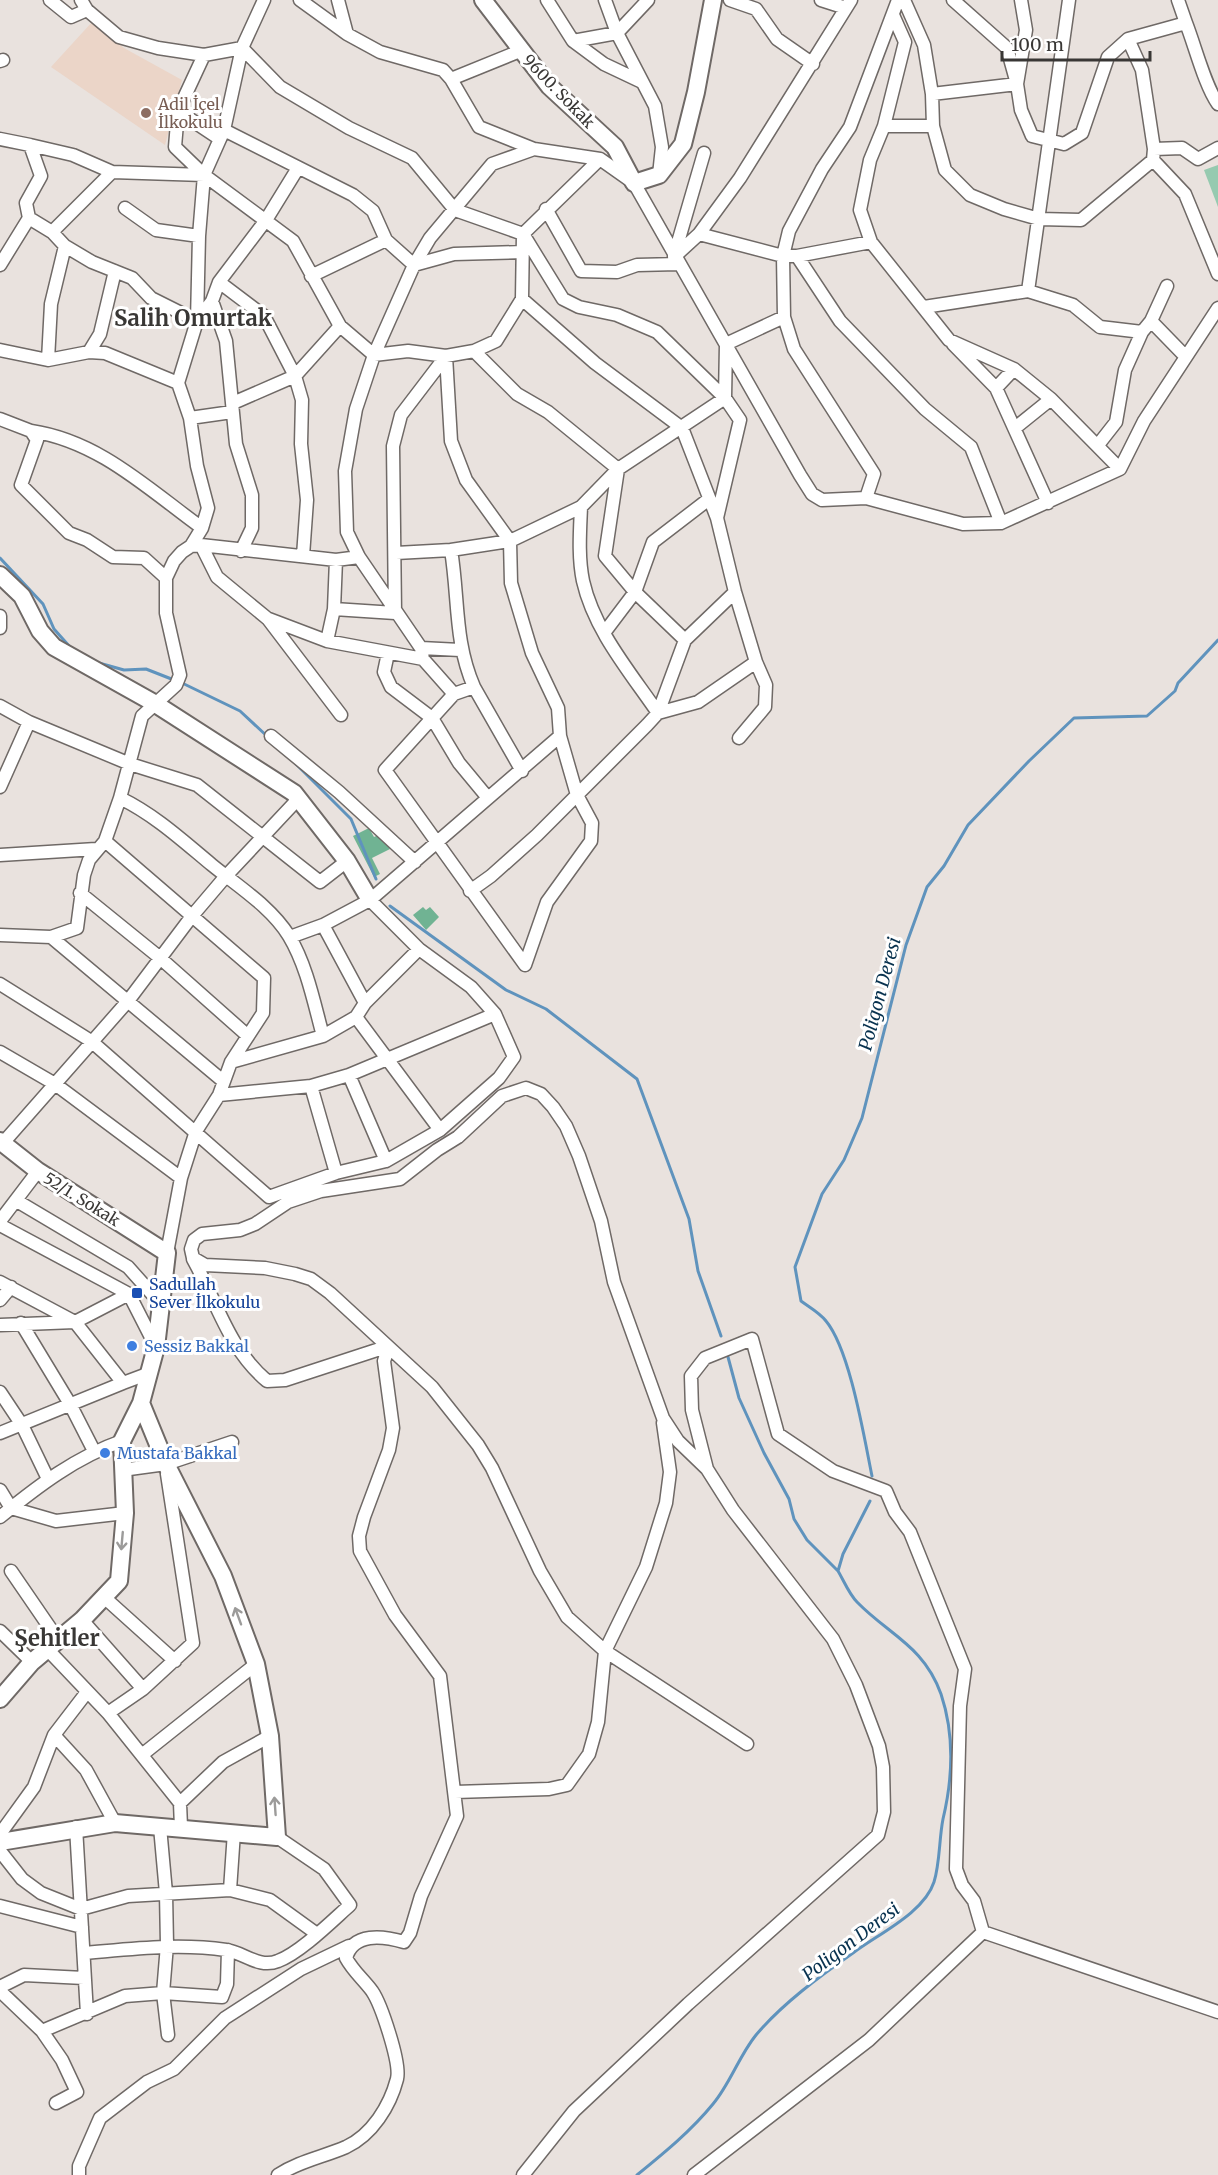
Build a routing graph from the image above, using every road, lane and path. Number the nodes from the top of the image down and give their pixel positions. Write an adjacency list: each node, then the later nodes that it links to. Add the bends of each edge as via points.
1 (50, 0): 19 (street, via 70,17)
2 (264, 0): 26 (street)
3 (300, 0): 23 (street)
4 (338, 0): 23 (street)
5 (483, 0): 27 (street, 9600. Sokak)
6 (547, 0): 25 (street)
7 (605, 0): 22 (street)
8 (648, 0): 22 (street)
9 (713, 0): 50 (street, via 683,144)
10 (730, 0): 29 (street, via 756,9 777,39)
11 (821, 0): 18 (street)
12 (898, 0): 20 (street)
13 (904, 0): 33 (street, via 924,45)
14 (953, 0): 32 (street, via 1007,48)
15 (1021, 0): 32 (street, via 1026,30)
16 (1069, 0): 40 (street)
17 (1178, 0): 21 (street)
18 (848, 4): 29 (street)
19 (84, 5): 28 (street, via 119,36 158,48)
20 (893, 15): 36 (street, via 905,42); 66 (street, via 850,127 789,231)
21 (1186, 23): 24 (street); 34 (street, via 1210,93)
22 (616, 33): 25 (street); 31 (street)
23 (347, 34): 30 (street, via 380,52 442,70)
24 (1128, 39): 40 (street, via 1108,57 1082,133 1064,144); 45 (street, via 1142,70)
25 (573, 41): 31 (street, via 604,64)
26 (242, 48): 28 (street); 38 (street); 54 (street, via 280,87 412,158)
27 (520, 51): 30 (street); 51 (street, 9600. Sokak, via 549,86 615,147)
28 (204, 55): 35 (street)
29 (813, 64): 60 (street)
30 (451, 79): 43 (street, via 479,127)
31 (642, 81): 50 (street, via 657,116 662,147)
32 (1017, 84): 33 (street); 40 (street, via 1021,110 1032,136)
33 (932, 94): 37 (street)
34 (1218, 104)
35 (178, 111): 38 (street); 49 (street, via 174,147)
36 (884, 126): 37 (street); 63 (street, via 870,160 860,210)
37 (933, 126): 56 (street, via 945,170 970,195)
38 (222, 134): 47 (street); 49 (street)
39 (0, 139): 41 (street)
40 (1048, 140): 56 (street)
41 (30, 145): 48 (street, via 73,155); 55 (street, via 41,176 26,203)
42 (1218, 148): 45 (street, via 1198,159 1182,148)
43 (534, 149): 46 (street); 54 (street, via 492,164)
44 (704, 153): 68 (street)
45 (1154, 154): 56 (street, via 1081,220); 72 (street, via 1185,194)
46 (600, 159): 51 (street); 53 (street)
47 (298, 168): 57 (street); 62 (street, via 353,195 373,211)
48 (112, 172): 49 (street); 58 (street)
49 (204, 175): 57 (street); 61 (street)
50 (659, 175): 51 (street)
51 (633, 183): 68 (street)
52 (125, 208): 61 (street, via 156,230)
53 (546, 209): 59 (street); 68 (street, via 581,271 617,272 637,265)
54 (455, 210): 59 (street); 69 (street, via 430,238)
55 (28, 218): 58 (street); 70 (street)
56 (1039, 219): 76 (street)
57 (266, 220): 73 (street, via 293,241); 74 (street)
58 (52, 232): 64 (street)
59 (523, 234): 65 (street); 99 (street, via 564,299 657,332)
60 (699, 234): 66 (street); 68 (street)
61 (199, 236): 82 (street)
62 (386, 240): 69 (street); 73 (street)
63 (871, 242): 67 (street); 79 (street)
64 (65, 246): 71 (street); 94 (street, via 51,304)
65 (523, 252): 69 (street, via 454,255); 77 (street)
66 (783, 256): 67 (street); 81 (street)
67 (797, 256): 115 (street, via 840,321 925,409 971,447)
68 (676, 261): 87 (street)
69 (414, 265): 91 (street)
70 (0, 266)
71 (115, 271): 82 (street, via 132,278 151,298); 90 (street, via 104,323)
72 (1218, 274)
73 (311, 276): 84 (street)
74 (219, 282): 78 (street); 96 (street, via 264,316)
75 (1167, 286): 83 (street)
76 (1028, 291): 79 (street); 85 (street, via 1073,305 1100,327)
77 (522, 299): 89 (street, via 496,341); 104 (street, via 595,363)
78 (212, 301): 82 (street); 101 (street, via 225,340)
79 (924, 307): 86 (street)
80 (1218, 308): 93 (street)
81 (784, 316): 87 (street); 110 (street, via 794,349 874,474)
82 (197, 321): 97 (street)
83 (1151, 321): 85 (street); 93 (street)
84 (340, 326): 91 (street); 96 (street)
85 (1142, 332): 107 (street, via 1125,370 1116,422)
86 (949, 340): 95 (street); 98 (street)
87 (726, 344): 99 (street); 110 (street, via 812,495 822,500)
88 (0, 350): 94 (street)
89 (474, 351): 92 (street); 108 (street, via 517,394 549,412)
90 (89, 352): 94 (street); 97 (street, via 105,353)
91 (374, 355): 92 (street, via 408,351); 123 (street, via 356,409 345,471 347,532)
92 (446, 356): 117 (street, via 451,441 466,480); 121 (street, via 401,415 393,446)
93 (1186, 357): 109 (street, via 1144,421)
94 (48, 360)
95 (1014, 369): 98 (street); 100 (street)
96 (295, 376): 101 (street); 122 (street, via 302,400 301,444 307,500)
97 (178, 383): 102 (street)
98 (996, 388): 105 (street)
99 (726, 398): 104 (street); 114 (street, via 740,420)
100 (1051, 399): 105 (street); 107 (street)
101 (232, 408): 102 (street); 120 (street, via 236,444 252,495 252,528)
102 (190, 418): 116 (street, via 196,466 208,508)
103 (0, 420): 106 (street)
104 (682, 428): 108 (street); 111 (street)
105 (1015, 428): 112 (street)
106 (31, 430): 116 (street, via 59,436 118,464); 126 (street, via 37,440 21,485 27,493 69,533 113,557 144,558)
107 (1098, 445): 109 (street)
108 (618, 469): 113 (street); 127 (street, via 605,556)
109 (1120, 469): 112 (street)
110 (867, 498): 115 (street, via 963,524)
111 (709, 499): 114 (street); 127 (street, via 653,542)
112 (1048, 503): 115 (street)
113 (581, 507): 117 (street); 134 (street, via 583,581)
114 (717, 518): 128 (street)
115 (1000, 523)
116 (202, 528): 118 (street)
117 (510, 541): 119 (street); 150 (street, via 512,583 532,653 558,708)
118 (196, 546): 120 (street); 126 (street, via 174,561); 132 (street, via 217,577)
119 (451, 550): 121 (street); 137 (street)
120 (241, 552): 122 (street)
121 (396, 553): 130 (street)
122 (303, 556): 124 (street)
123 (359, 557): 124 (street); 130 (street)
124 (336, 560): 129 (street)
125 (0, 575): 143 (street, via 22,596 40,631 54,647)
126 (166, 578): 143 (street, via 166,613 178,680)
127 (635, 592): 134 (street); 135 (street)
128 (735, 592): 135 (street); 140 (street)
129 (334, 609): 130 (street); 136 (street)
130 (395, 612): 139 (street)
131 (0, 616): 133 (street)
132 (268, 619): 136 (street); 146 (street)
133 (0, 628)
134 (604, 633): 145 (street)
135 (685, 639): 145 (street)
136 (327, 640): 138 (street)
137 (460, 650): 139 (street); 141 (street)
138 (388, 653): 139 (street); 147 (street, via 384,672 391,687)
139 (422, 653): 142 (street)
140 (756, 662): 145 (street, via 698,702); 151 (street, via 766,685 765,706)
141 (474, 687): 142 (street); 153 (street)
142 (454, 694): 147 (street)
143 (154, 703): 152 (street, via 142,716); 157 (street)
144 (0, 706): 148 (street)
145 (658, 713): 155 (street)
146 (341, 715)
147 (432, 718): 158 (street, via 459,763); 160 (street, via 385,770)
148 (29, 722): 152 (street); 154 (street)
149 (271, 736): 164 (street)
150 (560, 736): 153 (street); 155 (street)
151 (739, 738)
152 (130, 764): 156 (street); 159 (street, via 197,785)
153 (522, 771): 158 (street)
154 (0, 787)
155 (577, 795): 166 (street); 166 (street, via 592,823 591,841 547,902 525,965)
156 (120, 798): 161 (street); 165 (street, via 151,816)
157 (300, 798): 159 (street); 163 (street)
158 (488, 798): 160 (street)
159 (264, 836): 163 (street, via 320,882); 165 (street)
160 (438, 843): 164 (street); 166 (street)
161 (101, 845): 162 (street); 167 (street, via 89,860); 169 (street)
162 (0, 855)
163 (347, 861): 168 (street)
164 (415, 862): 168 (street)
165 (226, 876): 169 (street); 173 (street)
166 (470, 891)
167 (80, 893): 172 (street, via 77,928); 175 (street)
168 (370, 900): 170 (street); 174 (street)
169 (192, 916): 175 (street); 181 (street, via 264,978 263,1013)
170 (323, 925): 173 (street); 178 (street)
171 (0, 934): 172 (street)
172 (51, 937): 177 (street)
173 (290, 937): 182 (street)
174 (419, 949): 178 (street); 179 (street, via 471,987)
175 (159, 957): 177 (street); 181 (street)
176 (0, 984): 183 (street)
177 (128, 1001): 183 (street); 188 (street)
178 (365, 1003): 180 (street)
179 (495, 1014): 185 (street); 192 (street, via 514,1057 499,1078)
180 (356, 1017): 182 (street); 185 (street)
181 (248, 1036): 186 (street)
182 (323, 1036): 186 (street)
183 (91, 1041): 189 (street); 193 (street)
184 (0, 1052): 189 (street)
185 (388, 1060): 187 (street); 192 (street)
186 (231, 1062): 188 (street)
187 (350, 1075): 190 (street); 195 (street)
188 (224, 1081): 191 (street)
189 (54, 1084): 194 (street); 198 (street)
190 (311, 1086): 191 (street); 197 (street)
191 (219, 1095): 193 (street)
192 (440, 1130): 195 (street)
193 (196, 1131): 197 (street, via 269,1197); 198 (street)
194 (1, 1142): 196 (street, 52/1. Sokak)
195 (386, 1161): 197 (street)
196 (38, 1171): 199 (street); 201 (street, 52/1. Sokak)
197 (336, 1173)
198 (181, 1178): 201 (street)
199 (16, 1201): 200 (street); 206 (street, via 128,1267)
200 (0, 1223): 204 (street)
201 (167, 1252): 206 (street)
202 (193, 1258): 211 (street, via 205,1265 265,1268 311,1279); 211 (street, via 237,1348 248,1365 267,1381 285,1380); 217 (street, via 194,1240 202,1234 240,1230 288,1202 321,1191 400,1179 458,1137 502,1096 526,1088 541,1094 553,1107 579,1156 601,1221 614,1282)
203 (6, 1284): 205 (street); 207 (street)
204 (129, 1294): 207 (street); 210 (street)
205 (0, 1300)
206 (161, 1304): 210 (street)
207 (75, 1322): 208 (street); 213 (street)
208 (21, 1323): 209 (street); 216 (street)
209 (0, 1325)
210 (156, 1347): 212 (street)
211 (387, 1348): 238 (street, via 432,1387 478,1445 567,1617); 250 (street, via 384,1361 393,1428 364,1517 360,1551 395,1615 440,1676)
212 (147, 1374): 213 (street); 215 (street)
213 (123, 1383): 216 (street)
214 (0, 1392): 218 (street)
215 (141, 1403): 221 (street); 225 (street)
216 (70, 1404): 218 (street); 224 (street)
217 (663, 1418): 222 (street); 238 (street, via 670,1472 666,1503 646,1567)
218 (22, 1425): 219 (street); 228 (street)
219 (0, 1433)
220 (698, 1434): 222 (street); 226 (street); 266 (street, via 692,1410 691,1376 705,1358 752,1339 778,1434 833,1471 885,1491 910,1532 965,1669 960,1706 956,1869 958,1879 974,1902)
221 (122, 1441): 224 (street); 227 (street)
222 (678, 1441): 226 (street)
223 (232, 1442): 225 (street)
224 (94, 1451): 228 (street)
225 (166, 1464): 227 (street); 239 (street, via 193,1643); 241 (street, one-way to 225, via 223,1576)
226 (707, 1469): 282 (street, via 733,1510 842,1652 879,1746 884,1812 881,1824 878,1835 574,2111)
227 (122, 1470): 231 (street)
228 (48, 1479): 230 (street)
229 (0, 1490): 230 (street)
230 (11, 1508): 231 (street, via 56,1521); 232 (street)
231 (125, 1513): 234 (street, one-way to 234, via 119,1581)
232 (0, 1517)
233 (11, 1571): 237 (street)
234 (105, 1598): 235 (street); 239 (street)
235 (82, 1620): 237 (street); 242 (street)
236 (0, 1631): 240 (street)
237 (53, 1646): 240 (street); 243 (street)
238 (605, 1651): 248 (street); 250 (street, via 598,1722 589,1754 567,1785)
239 (175, 1661): 242 (street)
240 (32, 1662): 244 (street)
241 (256, 1664): 247 (street); 249 (street)
242 (143, 1689): 245 (street)
243 (87, 1692): 245 (street); 246 (street)
244 (0, 1697)
245 (108, 1713): 249 (street)
246 (54, 1735): 252 (street, via 86,1770); 257 (street, via 34,1787)
247 (270, 1736): 251 (street, via 223,1762); 258 (street, one-way to 247)
248 (747, 1743)
249 (143, 1754): 251 (street)
250 (455, 1792): 269 (street, via 457,1816 404,1942 370,1938)
251 (180, 1803): 255 (street)
252 (115, 1823): 253 (street); 254 (street)
253 (76, 1827): 259 (street); 264 (street)
254 (160, 1827): 255 (street); 262 (street)
255 (181, 1827): 256 (street)
256 (234, 1832): 258 (street); 261 (street)
257 (0, 1834)
258 (277, 1837): 267 (street, via 324,1869 350,1905)
259 (0, 1842)
260 (0, 1851): 264 (street, via 22,1879 41,1893)
261 (230, 1890): 262 (street); 267 (street, via 270,1900)
262 (166, 1893): 264 (street, via 128,1896); 268 (street)
263 (0, 1906): 265 (street)
264 (81, 1909): 265 (street)
265 (82, 1927): 271 (street)
266 (983, 1932): 275 (street); 283 (street, via 869,2040)
267 (317, 1934): 270 (street, via 278,1961 263,1963)
268 (167, 1945): 270 (street); 271 (street); 274 (street)
269 (349, 1946): 280 (street, via 301,1969 225,2018 174,2069 147,2082 100,2118 79,2166); 281 (street, via 346,1958 372,1991 390,2038 398,2077 378,2121 366,2133 347,2146)
270 (228, 1950): 274 (street, via 227,1984 222,1997)
271 (84, 1953): 272 (street)
272 (84, 1978): 273 (street, via 24,1975); 276 (street)
273 (0, 1989): 277 (street)
274 (163, 1993): 276 (street, via 125,1996); 278 (street)
275 (1218, 2012)
276 (87, 2014): 277 (street)
277 (42, 2031): 279 (street, via 78,2092)
278 (168, 2035)
279 (56, 2103)
280 (80, 2175)
281 (278, 2175)
282 (523, 2175)
283 (694, 2175)

